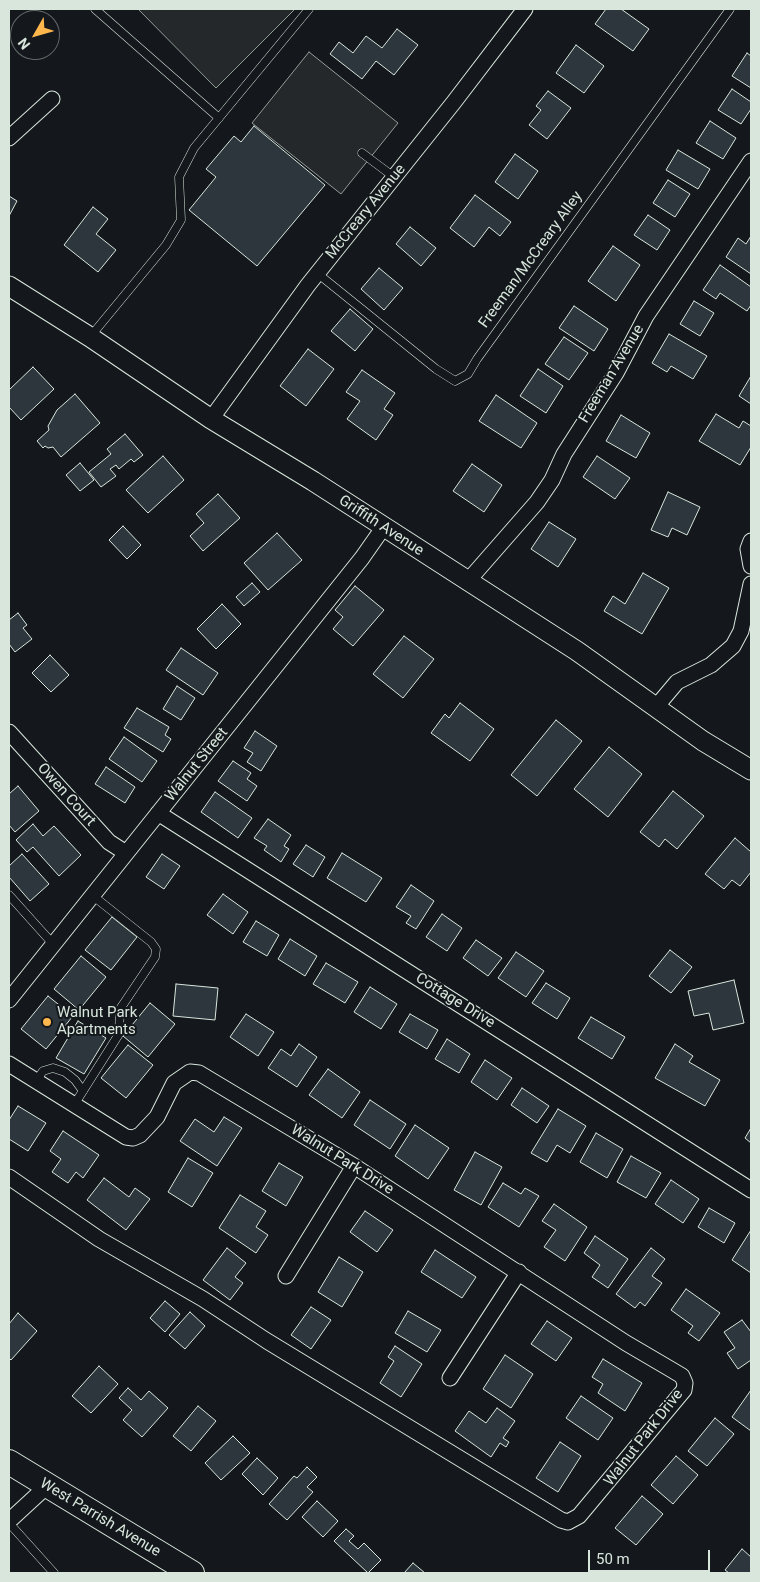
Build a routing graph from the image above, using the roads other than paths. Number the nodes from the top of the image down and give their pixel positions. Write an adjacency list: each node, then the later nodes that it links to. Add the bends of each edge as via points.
1 (95, 9): 6 (lane)
2 (309, 9): 6 (lane)
3 (525, 9): 10 (street, McCreary Avenue)
4 (730, 9): 11 (lane, Freeman/McCreary Alley, via 468,374 455,381 436,369)
5 (52, 99): 7 (street)
6 (219, 118): 13 (lane, via 194,148 179,177 181,220 166,245)
7 (9, 138)
8 (362, 153): 10 (lane)
9 (751, 161): 18 (street, Freeman Avenue, via 646,316 616,374 564,454 552,480 537,502)
10 (394, 177): 11 (street, McCreary Avenue)
11 (318, 273): 14 (street, McCreary Avenue)
12 (9, 286): 13 (street, Griffith Avenue)
13 (90, 337): 14 (street, Griffith Avenue)
14 (211, 419): 15 (street, Griffith Avenue)
15 (383, 528): 18 (street, Griffith Avenue); 23 (street, Walnut Street)
16 (751, 541): 17 (street, via 748,549)
17 (751, 566)
18 (467, 582): 20 (street, Griffith Avenue, via 577,651)
19 (751, 584): 20 (street, via 741,631 733,646 711,665 677,682)
20 (656, 707): 22 (street, Griffith Avenue)
21 (9, 732): 24 (street, Owen Court, via 109,842)
22 (751, 770)
23 (158, 813): 24 (street, Walnut Street); 35 (street, Cottage Drive)
24 (126, 853): 26 (street, Walnut Street)
25 (9, 895): 27 (lane)
26 (92, 895): 27 (street, Walnut Street); 31 (lane, via 156,949 155,957 120,1009 119,1034)
27 (53, 944): 28 (street, Walnut Street)
28 (9, 1000)
29 (9, 1064): 30 (street, Walnut Park Drive)
30 (36, 1080): 31 (lane, via 43,1071 53,1068 65,1072); 32 (street, Walnut Park Drive)
31 (83, 1091): 32 (lane)
32 (74, 1105): 33 (street, Walnut Park Drive, via 126,1137 133,1138 140,1136 157,1117 174,1083 182,1075 199,1073)
33 (354, 1166): 36 (street, Walnut Park Drive); 37 (street)
34 (9, 1177): 36 (street, Walnut Park Drive, via 99,1239 568,1522 589,1505 679,1398 685,1383 682,1376)
35 (751, 1190)
36 (519, 1272): 38 (street)
37 (286, 1276)
38 (450, 1378)
39 (12, 1469): 40 (main road, West Parrish Avenue)
40 (47, 1486): 41 (street); 43 (main road, West Parrish Avenue)
41 (9, 1522): 42 (lane)
42 (54, 1573)
43 (192, 1573)

